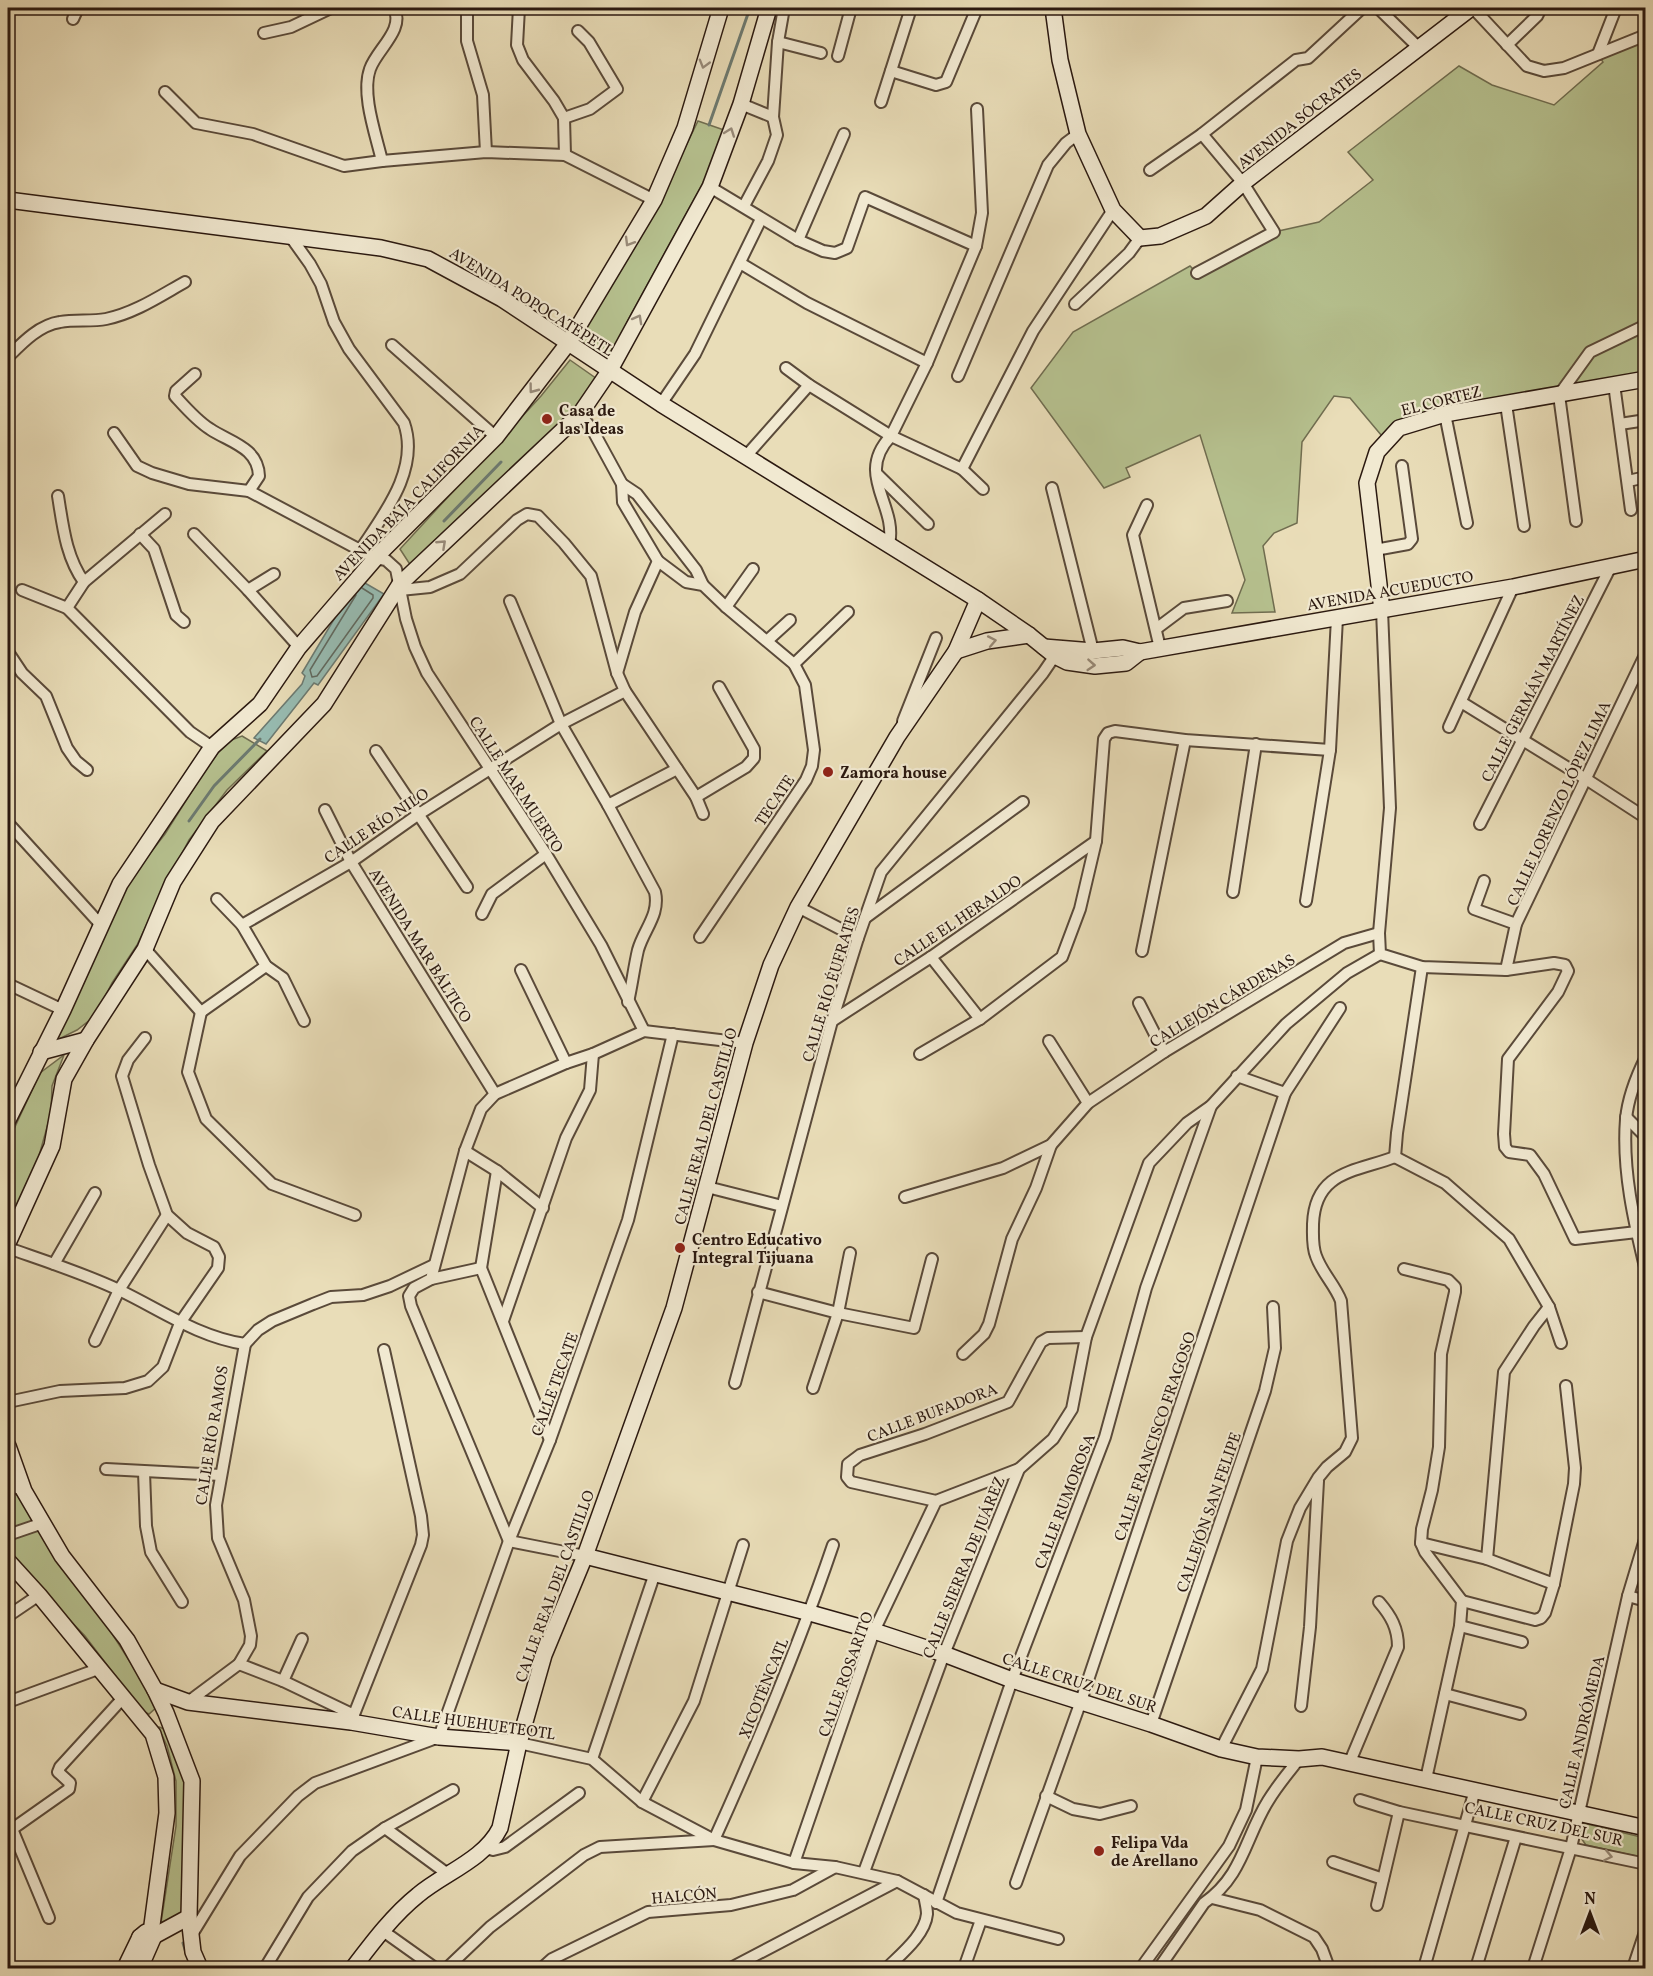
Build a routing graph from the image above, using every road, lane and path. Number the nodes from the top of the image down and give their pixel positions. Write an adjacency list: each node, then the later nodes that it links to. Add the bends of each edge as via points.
1 (78, 8): 18 (street)
2 (331, 8): 20 (street, via 291,27)
3 (394, 8): 40 (street, via 397,24 370,68 366,88)
4 (467, 8): 38 (street, via 467,41 483,95)
5 (519, 8): 34 (street, via 517,45 523,60)
6 (721, 8): 45 (street, AVENIDA BAJA CALIFORNIA, one-way to 45, via 685,128)
7 (769, 8): 31 (street)
8 (784, 8): 22 (street)
9 (851, 8): 27 (street)
10 (911, 8): 28 (street)
11 (977, 8): 28 (street, via 946,82 936,85)
12 (1053, 8): 36 (street, via 1060,60)
13 (1362, 8): 37 (street, via 1308,58 1296,60)
14 (1378, 8): 24 (street)
15 (1472, 8): 23 (street); 24 (street, AVENIDA SÓCRATES)
16 (1541, 8): 23 (street)
17 (1616, 8): 26 (street)
18 (73, 19)
19 (578, 31): 34 (street, via 617,89 590,109)
20 (264, 33)
21 (1646, 35): 26 (street)
22 (778, 42): 25 (street); 33 (street)
23 (1507, 45): 26 (street, via 1527,66 1544,71 1564,68)
24 (1419, 48): 42 (street, AVENIDA SÓCRATES)
25 (821, 53)
26 (1598, 54)
27 (838, 56)
28 (891, 71): 30 (street)
29 (165, 92): 40 (street, via 196,123 254,134 344,166)
30 (881, 102)
31 (741, 104): 33 (street); 43 (street, one-way to 31)
32 (977, 109): 52 (street, via 982,213)
33 (774, 117): 46 (street, via 777,135)
34 (564, 118): 39 (street)
35 (844, 134): 51 (street)
36 (1078, 134): 47 (street); 65 (street, via 1048,165)
37 (1202, 134): 41 (street); 42 (street)
38 (486, 152): 39 (street); 40 (street)
39 (565, 155): 45 (street)
40 (382, 160)
41 (1150, 170)
42 (1243, 183): 50 (street, AVENIDA SÓCRATES, via 1206,216 1160,236); 54 (street, via 1274,232)
43 (710, 187): 46 (street); 63 (street, one-way to 43)
44 (8, 200): 49 (street, AVENIDA POPOCATÉPETL)
45 (654, 200): 58 (street, AVENIDA BAJA CALIFORNIA, one-way to 58)
46 (744, 206): 48 (street)
47 (1113, 210): 50 (street); 81 (street, via 1033,331)
48 (761, 219): 51 (street); 53 (street)
49 (290, 236): 58 (street, AVENIDA POPOCATÉPETL, via 428,259 502,299); 100 (street, via 321,284 349,349 404,423 408,435 408,448 392,502)
50 (1140, 238): 56 (street)
51 (798, 240): 52 (street, via 835,253 847,248 865,197)
52 (976, 246): 61 (street)
53 (740, 263): 61 (street, via 807,303); 70 (street, via 695,354)
54 (1197, 273)
55 (185, 282): 60 (street, via 133,311 105,319 58,322 41,329)
56 (1075, 304)
57 (1646, 325): 69 (street, via 1590,352)
58 (569, 342): 63 (street, AVENIDA POPOCATÉPETL); 78 (street, AVENIDA BAJA CALIFORNIA, one-way to 78)
59 (392, 345): 78 (street)
60 (8, 357)
61 (927, 363): 77 (street)
62 (786, 368): 68 (street)
63 (610, 370): 70 (street, AVENIDA POPOCATÉPETL); 72 (street)
64 (195, 374): 88 (street, via 175,396 209,429 242,446 256,460 259,476)
65 (958, 376)
66 (1646, 379): 67 (street, EL CORTEZ)
67 (1614, 384): 69 (street, EL CORTEZ); 75 (street)
68 (809, 385): 77 (street); 79 (street)
69 (1559, 395): 71 (street, EL CORTEZ); 93 (street)
70 (661, 404): 79 (street, AVENIDA POPOCATÉPETL)
71 (1506, 404): 73 (street, EL CORTEZ); 96 (street)
72 (580, 414): 85 (street); 110 (street, one-way to 72)
73 (1445, 414): 94 (street); 101 (street, EL CORTEZ, via 1399,428 1377,452 1367,483)
74 (1646, 420): 75 (street)
75 (1620, 424): 84 (street)
76 (114, 433): 88 (street, via 137,466 152,473 189,484)
77 (891, 436): 81 (street); 82 (street, via 881,446)
78 (496, 437): 102 (street, AVENIDA BAJA CALIFORNIA)
79 (747, 456): 99 (street, AVENIDA POPOCATÉPETL)
80 (1402, 466): 101 (street, via 1412,539 1408,544)
81 (962, 469): 87 (street)
82 (877, 474): 95 (street); 99 (street, via 878,489 891,524)
83 (1646, 477): 84 (street)
84 (1628, 481): 91 (street)
85 (622, 484): 104 (street, via 623,502); 109 (street, via 638,494 696,570)
86 (1052, 488): 132 (street)
87 (983, 489)
88 (249, 490): 100 (street, CALLE MAR MUERTO)
89 (58, 496): 108 (street, via 64,537)
90 (1147, 505): 124 (street, via 1133,535)
91 (1631, 510)
92 (165, 514): 97 (street)
93 (1576, 521)
94 (1467, 523)
95 (928, 524)
96 (1524, 526)
97 (140, 534): 108 (street); 123 (street, via 154,549 176,615)
98 (194, 534): 113 (street)
99 (889, 544): 114 (street, AVENIDA POPOCATÉPETL)
100 (361, 549): 102 (street, CALLE MAR MUERTO)
101 (1375, 550): 119 (street, EL CORTEZ)
102 (375, 558): 110 (street, CALLE MAR MUERTO, via 386,560 396,569); 128 (street, AVENIDA BAJA CALIFORNIA)
103 (1646, 559): 105 (street, AVENIDA ACUEDUCTO)
104 (658, 561): 109 (street, via 686,582); 137 (street, via 635,612)
105 (1611, 566): 111 (street, AVENIDA ACUEDUCTO); 145 (street, CALLE GERMÁN MARTÍNEZ)
106 (753, 569): 117 (street)
107 (274, 574): 113 (street)
108 (84, 582): 118 (street)
109 (703, 585): 117 (street)
110 (400, 587): 137 (street, via 430,587 460,574 517,520 527,514 538,516 591,576); 150 (street, CALLE MAR MUERTO, via 406,620 427,673); 180 (street, via 324,704 212,820 173,882)
111 (1513, 587): 119 (street, AVENIDA ACUEDUCTO); 140 (street)
112 (22, 590): 118 (street)
113 (248, 590): 128 (street)
114 (978, 600): 125 (street, AVENIDA ACUEDUCTO); 131 (street, CALLE REAL DEL CASTILLO)
115 (1227, 601): 124 (street, via 1184,608)
116 (510, 602): 141 (street)
117 (726, 607): 127 (street)
118 (67, 608): 147 (street, via 190,732)
119 (1382, 610): 121 (street, AVENIDA ACUEDUCTO); 177 (street, via 1390,808)
120 (848, 612): 136 (street)
121 (1337, 618): 129 (street, AVENIDA ACUEDUCTO); 148 (street)
122 (790, 620): 127 (street)
123 (184, 622)
124 (1156, 629): 129 (street)
125 (1029, 635): 130 (street, AVENIDA ACUEDUCTO); 131 (street, one-way to 125, via 987,641)
126 (936, 638): 143 (street)
127 (768, 640): 136 (street)
128 (299, 647): 147 (street, AVENIDA BAJA CALIFORNIA, via 260,704)
129 (1160, 648): 134 (street, AVENIDA ACUEDUCTO)
130 (1053, 650): 132 (street, AVENIDA ACUEDUCTO); 134 (street, AVENIDA ACUEDUCTO, one-way to 134, via 1067,662 1095,666 1126,663); 173 (street, CALLE RÍO ÉUFRATES, via 881,872)
131 (956, 651): 143 (street, CALLE REAL DEL CASTILLO)
132 (1093, 651): 134 (street, AVENIDA ACUEDUCTO, via 1123,648)
133 (8, 652): 152 (street, via 22,673 46,696 67,748)
134 (1140, 652)
135 (1646, 653): 153 (street, CALLE LORENZO LÓPEZ LIMA)
136 (794, 664): 178 (street, TECATE, via 806,685 814,750 812,766)
137 (617, 673): 139 (street)
138 (719, 687): 154 (street, via 754,749 754,758)
139 (625, 691): 141 (street, CALLE RÍO NILO); 151 (street)
140 (1461, 702): 142 (street); 145 (street)
141 (561, 724): 150 (street, CALLE RÍO NILO); 156 (street)
142 (1449, 727)
143 (897, 737): 171 (street, CALLE REAL DEL CASTILLO)
144 (1185, 740): 146 (street); 163 (street, via 1107,733); 181 (street)
145 (1523, 740): 153 (street); 162 (street, CALLE GERMÁN MARTÍNEZ)
146 (1256, 744): 148 (street); 168 (street)
147 (212, 747): 175 (street, AVENIDA BAJA CALIFORNIA, via 120,884)
148 (1330, 750): 170 (street)
149 (376, 752): 158 (street)
150 (488, 768): 158 (street, CALLE RÍO NILO); 164 (street, CALLE MAR MUERTO)
151 (677, 769): 154 (street); 156 (street)
152 (87, 770)
153 (1586, 779): 160 (street); 174 (street, CALLE LORENZO LÓPEZ LIMA)
154 (696, 798): 159 (street)
155 (1023, 802): 173 (street)
156 (608, 805): 189 (street, via 651,883 657,902 639,948)
157 (325, 810): 165 (street, AVENIDA MAR BÁLTICO)
158 (419, 814): 165 (street, CALLE RÍO NILO); 167 (street)
159 (703, 814)
160 (1646, 818)
161 (8, 823): 175 (street)
162 (1480, 824)
163 (1096, 841): 183 (street, CALLE EL HERALDO); 194 (street, via 1080,909 1062,957)
164 (546, 854): 172 (street, via 492,894); 189 (street, CALLE MAR MUERTO, via 601,945)
165 (351, 862): 176 (street, CALLE RÍO NILO); 211 (street, AVENIDA MAR BÁLTICO)
166 (1484, 881): 174 (street, via 1474,909)
167 (467, 887)
168 (1233, 892)
169 (217, 899): 176 (street)
170 (1306, 901)
171 (798, 907): 179 (street); 202 (street, CALLE REAL DEL CASTILLO, via 771,965)
172 (482, 914)
173 (865, 918): 179 (street, CALLE RÍO ÉUFRATES)
174 (1516, 924): 187 (street, CALLE LORENZO LÓPEZ LIMA)
175 (101, 926): 192 (street, AVENIDA BAJA CALIFORNIA)
176 (242, 926): 184 (street)
177 (1379, 933): 182 (street); 204 (street, CALLEJÓN CÁRDENAS, via 1344,943)
178 (700, 937)
179 (858, 938): 196 (street, CALLE RÍO ÉUFRATES)
180 (145, 949): 193 (street); 200 (street)
181 (1142, 951)
182 (1380, 954): 185 (street); 209 (street, via 1347,974 1286,1024)
183 (931, 957): 194 (street); 196 (street, CALLE EL HERALDO)
184 (267, 966): 193 (street); 195 (street, via 283,978)
185 (1422, 967): 187 (street); 219 (street)
186 (521, 970): 208 (street)
187 (1506, 970): 228 (street, via 1554,963 1565,965 1568,971 1558,992 1508,1059 1505,1148 1530,1155 1544,1173 1575,1239)
188 (8, 984): 192 (street)
189 (628, 1003): 197 (street, CALLE MAR MUERTO)
190 (1139, 1003): 204 (street)
191 (1340, 1008): 210 (street, CALLE FRANCISCO FRAGOSO)
192 (63, 1010): 203 (street, AVENIDA BAJA CALIFORNIA)
193 (201, 1012): 227 (street, via 188,1072 206,1119 272,1184)
194 (980, 1019): 206 (street)
195 (304, 1021)
196 (832, 1021): 224 (street, CALLE RÍO ÉUFRATES)
197 (644, 1031): 198 (street); 205 (street)
198 (673, 1034): 202 (street); 255 (street, CALLE TECATE, via 628,1220)
199 (145, 1038): 226 (street, via 128,1060 122,1076 148,1165)
200 (86, 1040): 203 (street); 229 (street, via 64,1079 52,1146)
201 (1049, 1041): 212 (street)
202 (745, 1043): 221 (street, CALLE REAL DEL CASTILLO)
203 (41, 1052): 215 (street, AVENIDA BAJA CALIFORNIA)
204 (1164, 1052): 212 (street, CALLEJÓN CÁRDENAS)
205 (593, 1054): 208 (street); 225 (street, via 590,1090 566,1138)
206 (920, 1054)
207 (1646, 1057): 214 (street, via 1637,1074)
208 (566, 1063): 211 (street)
209 (1237, 1076): 210 (street); 213 (street)
210 (1285, 1093): 298 (street, CALLE FRANCISCO FRAGOSO)
211 (495, 1094): 218 (street, via 481,1109)
212 (1088, 1103): 217 (street, CALLEJÓN CÁRDENAS)
213 (1211, 1106): 245 (street, CALLE SIERRA DE JUÁREZ, via 1187,1123 1149,1163); 293 (street, CALLE RUMOROSA, via 1146,1288 1105,1437)
214 (1626, 1117): 216 (street); 228 (street, via 1626,1161)
215 (8, 1120)
216 (1646, 1137)
217 (1050, 1146): 223 (street, CALLEJÓN CÁRDENAS, via 1003,1168); 250 (street, via 1012,1239 989,1324)
218 (465, 1151): 220 (street); 233 (street)
219 (1395, 1157): 241 (street, via 1445,1183 1509,1239); 261 (street, via 1336,1177 1316,1199 1314,1254 1341,1301 1352,1438)
220 (497, 1171): 225 (street); 234 (street)
221 (707, 1186): 224 (street); 272 (street, CALLE REAL DEL CASTILLO, via 674,1308)
222 (95, 1193): 232 (street)
223 (905, 1197)
224 (782, 1206): 239 (street, CALLE RÍO ÉUFRATES)
225 (543, 1208): 243 (street)
226 (168, 1215): 238 (street); 244 (street, via 188,1233 214,1247 219,1257 218,1268)
227 (355, 1215)
228 (1641, 1230): 236 (street)
229 (8, 1245): 232 (street)
230 (850, 1253): 242 (street)
231 (932, 1259): 242 (street, via 914,1328)
232 (54, 1264): 238 (street)
233 (434, 1265): 237 (street); 248 (street, via 390,1286 363,1295 331,1297 272,1321)
234 (481, 1268): 237 (street); 243 (street)
235 (1404, 1269): 269 (street, via 1448,1280 1455,1287 1441,1354 1439,1448)
236 (1646, 1271)
237 (431, 1279): 268 (street, via 414,1288 411,1306)
238 (118, 1290): 244 (street); 246 (street)
239 (758, 1292): 242 (street); 251 (street, CALLE RÍO ÉUFRATES)
240 (1273, 1307): 305 (street, CALLEJÓN SAN FELIPE, via 1275,1348 1265,1391)
241 (1549, 1307): 247 (street); 273 (street, via 1504,1372)
242 (838, 1313): 253 (street)
243 (503, 1321): 255 (street)
244 (180, 1323): 248 (street); 254 (street, via 163,1366 148,1381 125,1388 60,1391)
245 (1086, 1337): 258 (street, CALLE SIERRA DE JUÁREZ, via 1072,1409 1053,1439); 264 (street, CALLE BUFADORA, via 1048,1338 1041,1342 1008,1402 860,1455 848,1464 851,1482)
246 (95, 1341)
247 (1561, 1343)
248 (245, 1344): 260 (street, CALLE RÍO RAMOS)
249 (384, 1350): 304 (street, via 423,1535)
250 (963, 1354)
251 (735, 1383)
252 (1566, 1386): 276 (street, via 1575,1468)
253 (813, 1388)
254 (8, 1402)
255 (550, 1440): 268 (street, CALLE TECATE)
256 (8, 1446): 263 (street)
257 (106, 1469): 259 (street)
258 (1018, 1469): 264 (street); 290 (street, CALLE SIERRA DE JUÁREZ)
259 (144, 1472): 260 (street); 282 (street, via 151,1552)
260 (221, 1476): 291 (street, CALLE RÍO RAMOS, via 216,1505 218,1538 244,1600 251,1636)
261 (1318, 1478): 301 (street, via 1310,1627); 309 (street, via 1287,1541 1262,1669)
262 (8, 1484): 263 (street)
263 (24, 1491): 265 (street)
264 (936, 1501): 287 (street, CALLE ROSARITO)
265 (43, 1523): 266 (street); 295 (street, via 62,1556 127,1640)
266 (8, 1535)
267 (1646, 1536): 279 (street, CALLE ANDRÓMEDA)
268 (509, 1541): 272 (street, CALLE CRUZ DEL SUR); 307 (street, CALLE TECATE)
269 (1421, 1543): 273 (street); 280 (street)
270 (743, 1545): 277 (street)
271 (833, 1545): 284 (street, XICOTÉNCATL)
272 (585, 1556): 275 (street, CALLE CRUZ DEL SUR); 308 (street, CALLE REAL DEL CASTILLO, via 544,1655)
273 (1487, 1559): 276 (street)
274 (8, 1561): 278 (street)
275 (655, 1573): 277 (street, CALLE CRUZ DEL SUR); 311 (street)
276 (1554, 1584): 280 (street, via 1545,1613 1535,1620)
277 (729, 1593): 284 (street, CALLE CRUZ DEL SUR); 320 (street, via 694,1701)
278 (39, 1595): 285 (street); 292 (street)
279 (1628, 1596): 281 (street); 323 (street, CALLE ANDRÓMEDA)
280 (1462, 1601): 286 (street)
281 (1646, 1601)
282 (182, 1602)
283 (1379, 1602): 313 (street, via 1395,1626 1398,1647)
284 (810, 1613): 287 (street, CALLE CRUZ DEL SUR); 329 (street, XICOTÉNCATL)
285 (8, 1616)
286 (1460, 1626): 289 (street); 296 (street)
287 (874, 1631): 290 (street, CALLE CRUZ DEL SUR); 335 (street, CALLE ROSARITO)
288 (302, 1639): 294 (street)
289 (1522, 1642)
290 (944, 1654): 293 (street, CALLE CRUZ DEL SUR); 338 (street, CALLE SIERRA DE JUÁREZ)
291 (240, 1664): 294 (street); 300 (street)
292 (98, 1668): 297 (street); 299 (street)
293 (1012, 1680): 298 (street, CALLE CRUZ DEL SUR); 345 (street, CALLE RUMOROSA)
294 (284, 1681): 304 (street)
295 (155, 1690): 300 (street, CALLE HUEHUETEOTL); 302 (street)
296 (1445, 1694): 303 (street); 314 (street)
297 (123, 1698): 306 (street); 327 (street, via 60,1767 58,1772 70,1783 69,1789)
298 (1081, 1701): 305 (street, CALLE CRUZ DEL SUR); 318 (street, CALLE FRANCISCO FRAGOSO)
299 (8, 1702)
300 (188, 1702): 302 (street); 304 (street, CALLE HUEHUETEOTL)
301 (1301, 1706)
302 (166, 1713): 306 (street); 347 (street, via 192,1781)
303 (1520, 1714)
304 (353, 1718): 307 (street, CALLE HUEHUETEOTL)
305 (1151, 1724): 309 (street, CALLE CRUZ DEL SUR)
306 (147, 1726): 352 (street, via 166,1777 167,1813)
307 (439, 1737): 308 (street, CALLE HUEHUETEOTL); 353 (street, via 315,1784 298,1796 240,1856)
308 (519, 1743): 311 (street, CALLE HUEHUETEOTL); 331 (street, CALLE REAL DEL CASTILLO, via 500,1828)
309 (1221, 1749): 310 (street, CALLE CRUZ DEL SUR)
310 (1257, 1757): 312 (street, CALLE CRUZ DEL SUR); 330 (street, via 1246,1810)
311 (592, 1759): 320 (street, CALLE HUEHUETEOTL)
312 (1299, 1759): 313 (street, CALLE CRUZ DEL SUR, via 1322,1757); 333 (street, via 1267,1802)
313 (1349, 1764): 314 (street, CALLE CRUZ DEL SUR)
314 (1426, 1779): 316 (street, CALLE CRUZ DEL SUR)
315 (453, 1790): 325 (street)
316 (1475, 1790): 323 (street, CALLE CRUZ DEL SUR); 324 (street)
317 (579, 1793): 331 (street, via 505,1846)
318 (1046, 1796): 321 (street, via 1073,1809 1100,1814); 342 (street, CALLE FRANCISCO FRAGOSO)
319 (1360, 1800): 322 (street, CALLE CRUZ DEL SUR)
320 (642, 1802): 329 (street, CALLE HUEHUETEOTL)
321 (1131, 1806)
322 (1399, 1812): 324 (street, CALLE CRUZ DEL SUR); 340 (street)
323 (1578, 1814): 326 (street, CALLE CRUZ DEL SUR); 332 (street, CALLE ANDRÓMEDA)
324 (1464, 1824): 328 (street, CALLE CRUZ DEL SUR); 369 (street)
325 (385, 1828): 339 (street); 358 (street, via 352,1851 308,1897)
326 (1646, 1828)
327 (10, 1830): 348 (street)
328 (1516, 1837): 332 (street, CALLE CRUZ DEL SUR); 370 (street)
329 (714, 1839): 335 (street, CALLE HUEHUETEOTL); 361 (street, via 600,1847 490,1927)
330 (1229, 1846): 333 (street); 366 (street)
331 (485, 1848): 339 (street)
332 (1571, 1848): 336 (street, CALLE CRUZ DEL SUR, one-way to 336); 371 (street, CALLE ANDRÓMEDA)
333 (1244, 1852): 344 (street, via 1237,1868)
334 (1334, 1862): 340 (street)
335 (794, 1863): 337 (street, CALLE HUEHUETEOTL)
336 (1646, 1864)
337 (835, 1867): 338 (street, CALLE HUEHUETEOTL); 362 (street, HALCÓN, via 793,1890 732,1905 648,1912 552,1959)
338 (864, 1872): 341 (street, CALLE HUEHUETEOTL)
339 (449, 1875): 351 (street, via 418,1894)
340 (1383, 1879): 346 (street)
341 (897, 1881): 343 (street, CALLE HUEHUETEOTL); 363 (street)
342 (1016, 1883)
343 (924, 1895): 345 (street, CALLE HUEHUETEOTL); 364 (street, via 924,1924)
344 (1212, 1898): 367 (street, via 1204,1903); 368 (street, via 1260,1910 1314,1937)
345 (936, 1903): 349 (street, CALLE HUEHUETEOTL)
346 (1377, 1905)
347 (189, 1917): 352 (street); 353 (street)
348 (49, 1918)
349 (981, 1920): 354 (street, CALLE HUEHUETEOTL); 365 (street)
350 (1646, 1929): 372 (street)
351 (383, 1931): 359 (street); 360 (street)
352 (149, 1933): 355 (street); 356 (street)
353 (191, 1936): 357 (street)
354 (1058, 1939)
355 (125, 1968)
356 (140, 1968)
357 (200, 1968)
358 (265, 1968)
359 (353, 1968)
360 (435, 1968)
361 (447, 1968)
362 (542, 1968)
363 (731, 1968)
364 (887, 1968)
365 (964, 1968)
366 (1141, 1968)
367 (1159, 1968)
368 (1329, 1968)
369 (1424, 1968)
370 (1476, 1968)
371 (1533, 1968)
372 (1633, 1968)

